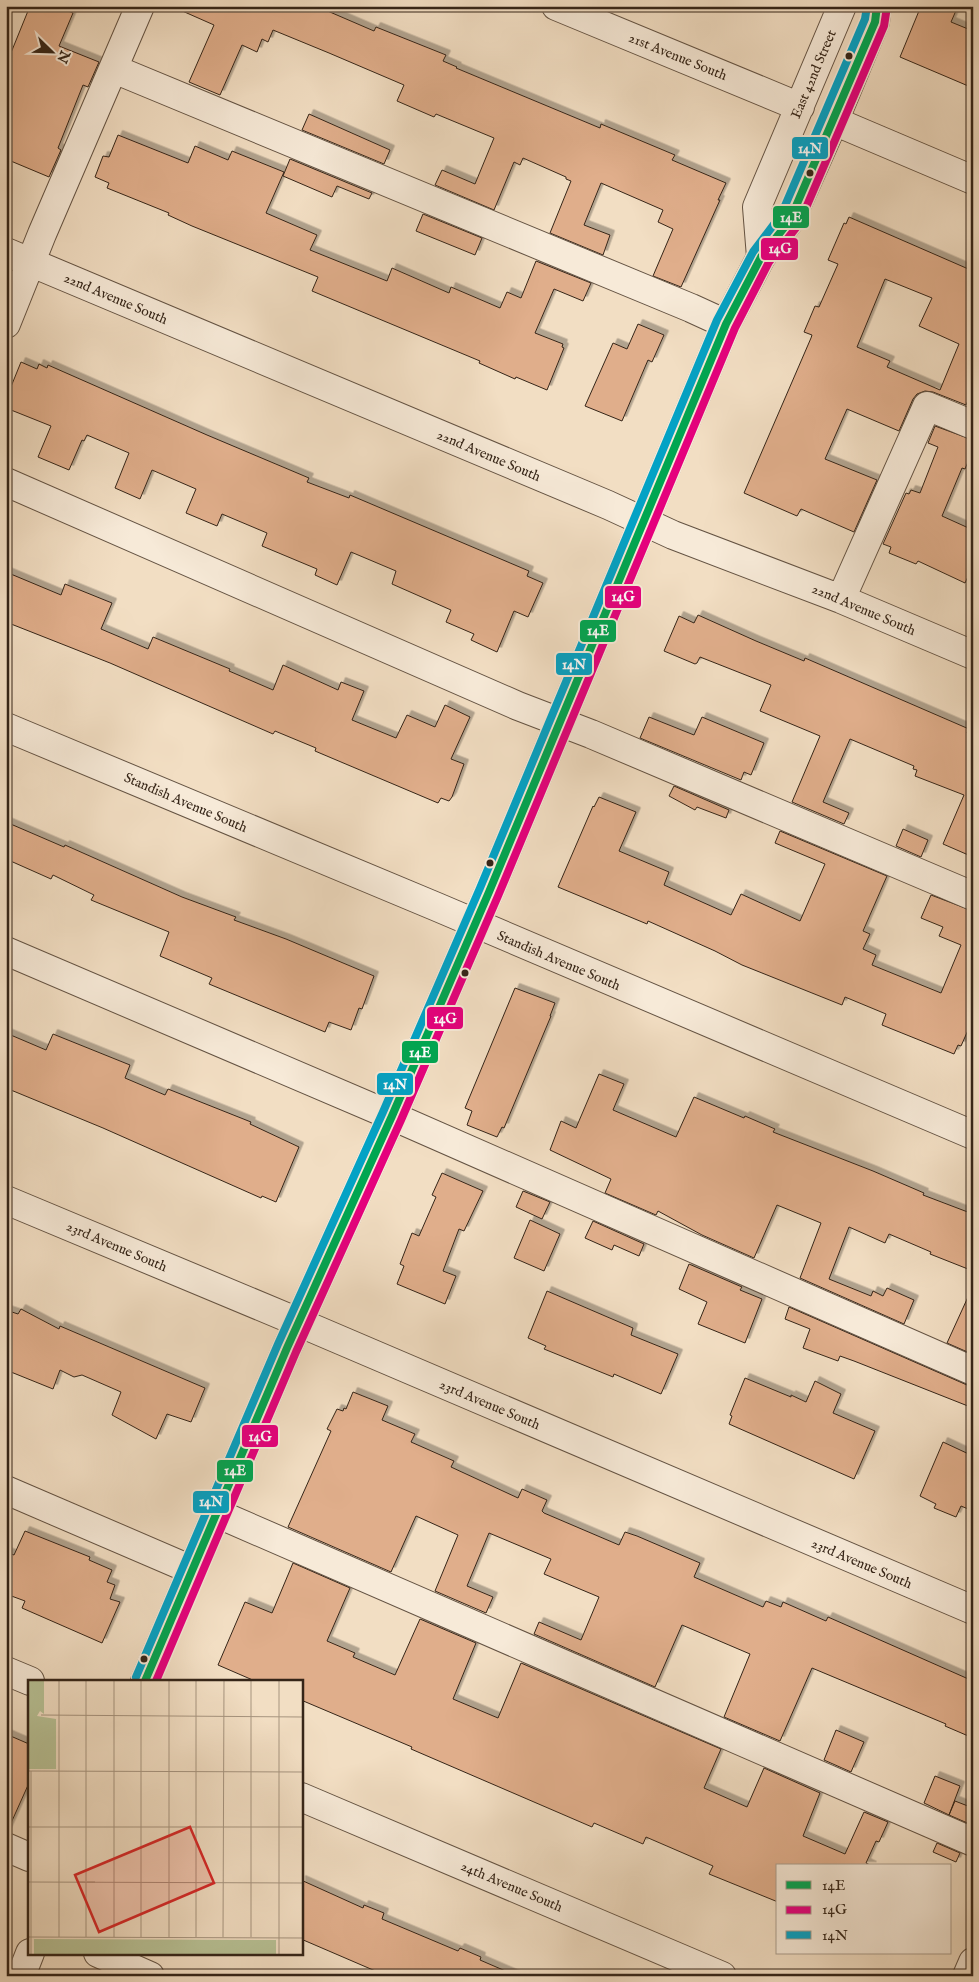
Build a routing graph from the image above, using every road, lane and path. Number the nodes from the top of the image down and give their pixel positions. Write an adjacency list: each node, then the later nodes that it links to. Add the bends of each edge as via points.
1 (140, 6): 5 (street)
2 (556, 6): 6 (street, 21st Avenue South)
3 (842, 6): 6 (street, East 42nd Street)
4 (877, 6): 7 (street, via 875,22)
5 (114, 69): 11 (street); 13 (street)
6 (800, 107): 10 (street, East 42nd Street, via 757,207)
7 (834, 121): 8 (street); 10 (street, via 790,220)
8 (973, 180)
9 (6, 252): 11 (street, 22nd Avenue South)
10 (761, 257): 13 (street)
11 (31, 263): 12 (street); 16 (street, 22nd Avenue South)
12 (6, 324)
13 (726, 324): 16 (street)
14 (973, 425): 17 (street, via 927,406)
15 (6, 482): 19 (street)
16 (642, 521): 17 (street, 22nd Avenue South); 19 (street)
17 (841, 598): 18 (street, 22nd Avenue South)
18 (973, 655)
19 (559, 722): 21 (street); 22 (street)
20 (6, 727): 22 (street, Standish Avenue South)
21 (973, 896)
22 (474, 924): 24 (street); 25 (street, Standish Avenue South)
23 (6, 951): 24 (street)
24 (392, 1116): 27 (street); 28 (street)
25 (973, 1135)
26 (6, 1200): 27 (street, 23rd Avenue South)
27 (298, 1322): 30 (street); 32 (street, 23rd Avenue South)
28 (973, 1371)
29 (6, 1490): 31 (street)
30 (216, 1513): 31 (street); 37 (street)
31 (192, 1570): 35 (street)
32 (973, 1610)
33 (6, 1671): 34 (street)
34 (28, 1680)
35 (145, 1680)
36 (302, 1796): 45 (street, 24th Avenue South)
37 (973, 1842)
38 (6, 1847): 39 (street)
39 (28, 1857)
40 (30, 1954): 43 (street)
41 (100, 1954): 44 (street)
42 (973, 1962): 46 (street)
43 (21, 1976)
44 (150, 1976)
45 (722, 1976)
46 (967, 1976)

